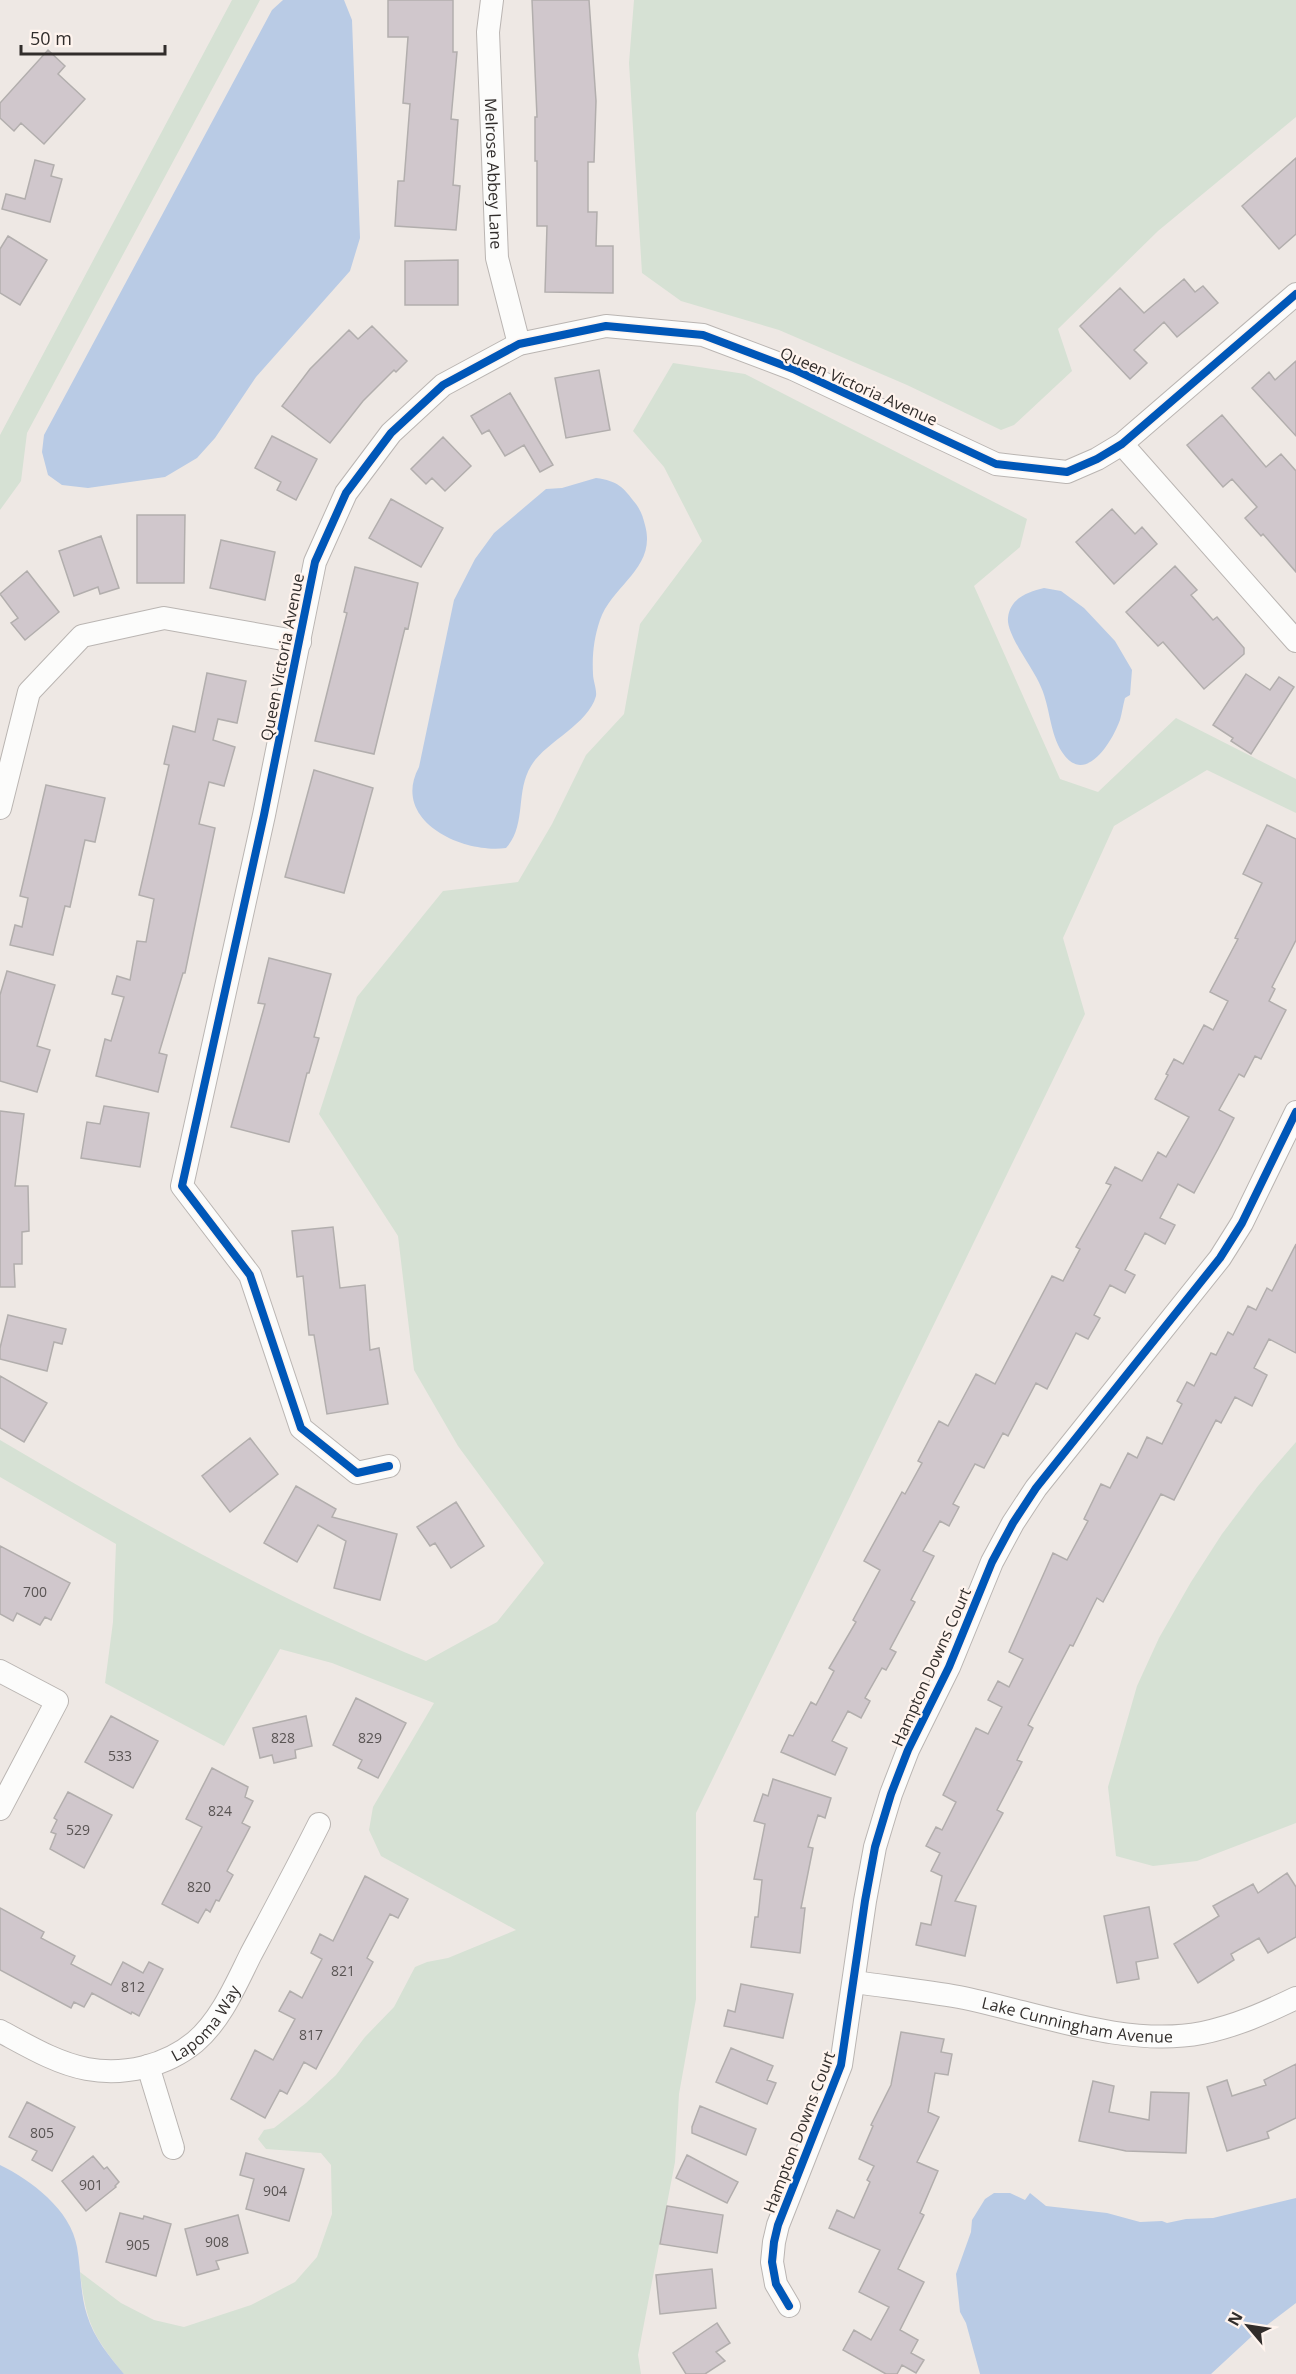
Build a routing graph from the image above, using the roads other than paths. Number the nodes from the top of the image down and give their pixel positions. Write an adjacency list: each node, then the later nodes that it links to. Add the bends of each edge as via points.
1 (492, 0): 3 (street, Melrose Abbey Lane, via 488,32 497,258)
2 (1296, 294): 4 (street, Queen Victoria Avenue)
3 (519, 344): 4 (street, Queen Victoria Avenue, via 606,326 703,336 793,369 996,464 1067,472); 6 (street, Queen Victoria Avenue, via 443,385 391,433 346,493 315,562)
4 (1122, 444): 5 (street)
5 (1296, 640)
6 (300, 642): 7 (street, via 164,618 82,636 29,692); 9 (street, Queen Victoria Avenue, via 182,1186 250,1275 301,1428 357,1473)
7 (0, 808)
8 (1296, 1112): 13 (street, Hampton Downs Court, via 1242,1223 1220,1258 1036,1488 992,1562 891,1794 875,1847)
9 (389, 1466)
10 (0, 1671): 11 (street, via 57,1701)
11 (0, 1809)
12 (320, 1824): 16 (street, Lapoma Way, via 212,2022 196,2041 174,2056)
13 (855, 1982): 14 (street, Lake Cunningham Avenue, via 958,1997 1120,2034 1160,2037 1234,2025); 18 (street, Hampton Downs Court, via 841,2065 774,2242 776,2284)
14 (1296, 1998)
15 (0, 2031): 16 (street, Lapoma Way, via 66,2064 89,2070 114,2072)
16 (148, 2066): 17 (street)
17 (173, 2148)
18 (789, 2306)

